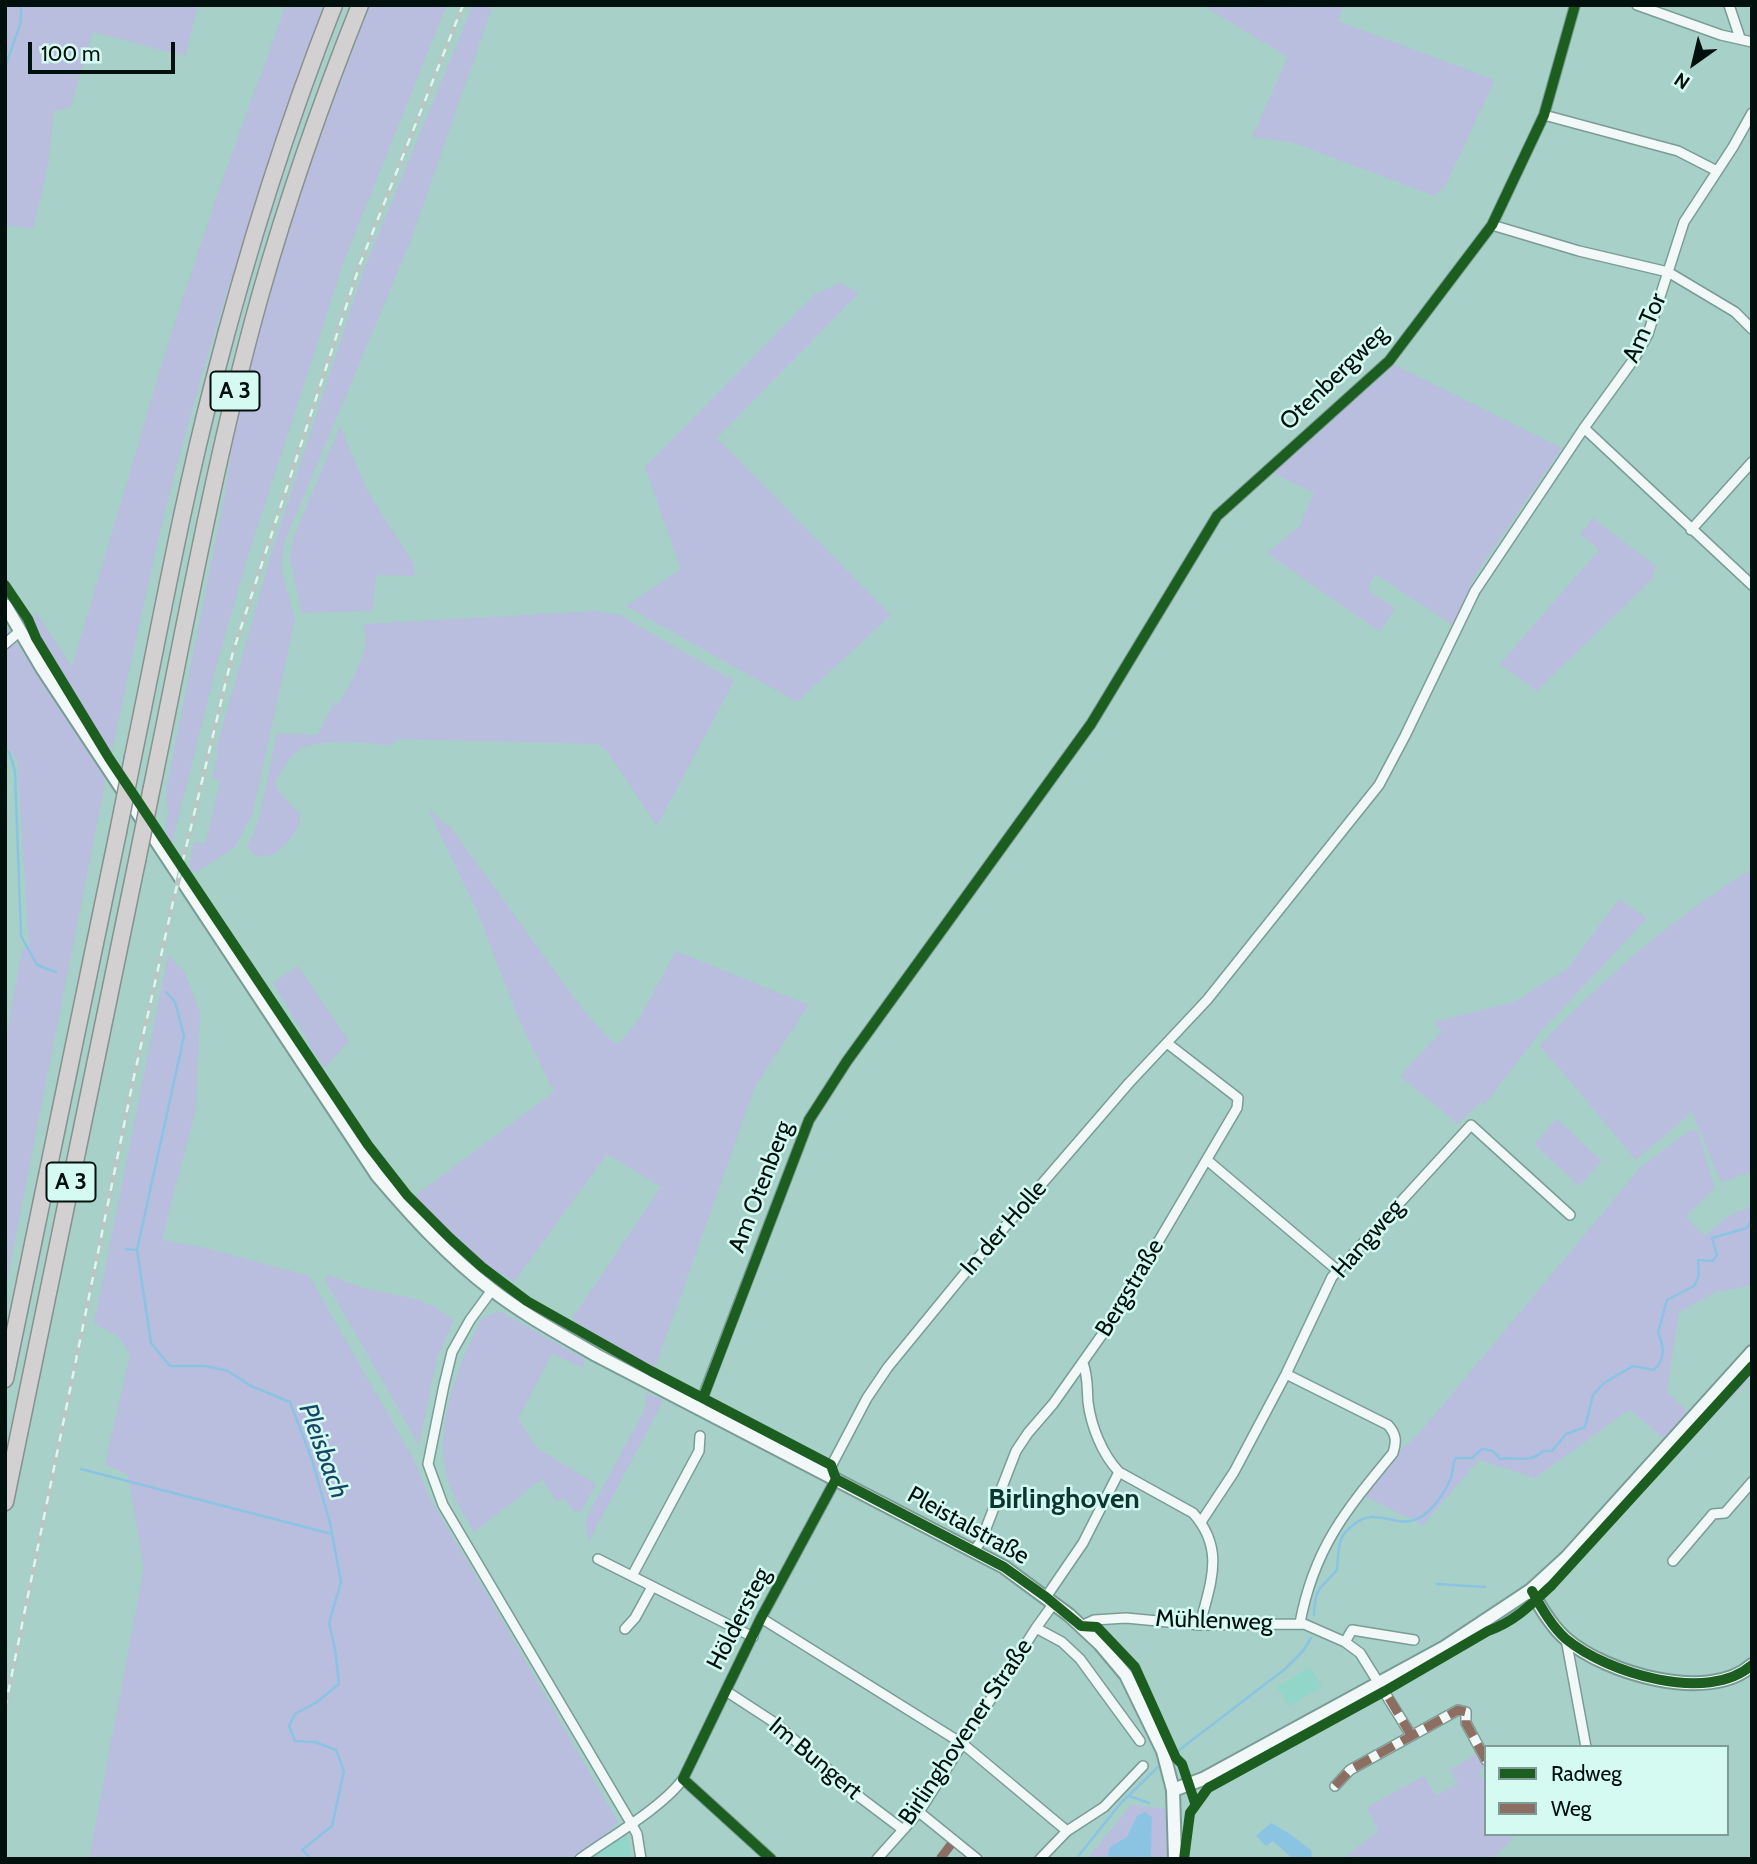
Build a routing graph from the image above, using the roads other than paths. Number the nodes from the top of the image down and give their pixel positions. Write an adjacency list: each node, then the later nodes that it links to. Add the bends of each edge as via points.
1 (334, 5): 31 (highway, A 3, bridge, via 286,134 232,312 190,484)
2 (360, 5): 37 (highway, A 3, bridge, via 312,133 260,296 212,491)
3 (1575, 5): 9 (street, Otenbergweg)
4 (1637, 5): 6 (street)
5 (1729, 5): 6 (street)
6 (1740, 38): 7 (street)
7 (1752, 42)
8 (1752, 113): 10 (street, Am Tor)
9 (1544, 115): 10 (street, via 1678,151); 11 (street, Otenbergweg)
10 (1717, 171): 12 (street, Am Tor, via 1684,222)
11 (1492, 225): 12 (street); 21 (street, Otenbergweg, via 1389,360 1217,516 1091,724)
12 (1668, 272): 13 (street, via 1735,312); 14 (street, Am Tor, via 1648,334)
13 (1752, 329)
14 (1584, 428): 16 (street); 22 (street, Am Tor, via 1475,591 1379,785)
15 (1752, 462): 16 (street)
16 (1691, 530): 17 (street)
17 (1752, 585)
18 (5, 605): 19 (main road, Pleistalstraße)
19 (20, 631): 20 (street); 27 (main road, Pleistalstraße, via 377,1175 432,1237)
20 (5, 644)
21 (892, 999): 32 (street, Am Otenberg, via 809,1120)
22 (1207, 1000): 23 (street, In der Holle)
23 (1167, 1043): 24 (street, Bergstraße, via 1238,1098 1237,1108); 35 (street, In der Holle, via 888,1367 867,1398)
24 (1207, 1160): 26 (street); 29 (street, Bergstraße)
25 (1570, 1215): 26 (street, Hangweg, via 1471,1125)
26 (1337, 1270): 30 (street, Hangweg)
27 (492, 1290): 32 (main road, Pleistalstraße, via 596,1355); 69 (street, via 452,1352 428,1464 443,1505)
28 (1752, 1352): 44 (main road, via 1566,1558)
29 (1083, 1363): 34 (street, via 1098,1441); 39 (street, Bergstraße, via 1016,1451)
30 (1286, 1374): 38 (street, Hangweg, via 1234,1472); 47 (street, via 1388,1425 1395,1432 1396,1443 1321,1553)
31 (5, 1379)
32 (699, 1407): 35 (main road, Pleistalstraße)
33 (700, 1436): 42 (street, via 699,1451)
34 (1119, 1472): 38 (street, via 1193,1513); 45 (street, Birlinghovener Straße)
35 (831, 1476): 39 (main road, Pleistalstraße); 46 (street, Höldersteg)
36 (1752, 1482): 41 (street, via 1725,1513 1713,1514)
37 (5, 1502)
38 (1201, 1522): 48 (street, via 1214,1558)
39 (974, 1551): 45 (main road, Pleistalstraße)
40 (598, 1559): 42 (street)
41 (1673, 1561)
42 (632, 1576): 43 (street)
43 (652, 1587): 51 (street); 52 (street)
44 (1531, 1590): 53 (main road); 57 (main road, via 1445,1647)
45 (1050, 1600): 49 (main road, Pleistalstraße); 50 (street, Birlinghovener Straße)
46 (761, 1618): 52 (street, Höldersteg); 61 (street)
47 (1300, 1623): 48 (street, Mühlenweg); 55 (street, Mühlenweg)
48 (1200, 1625): 49 (street, Mühlenweg, via 1126,1618 1094,1620)
49 (1081, 1626): 67 (main road, Pleistalstraße, via 1126,1675 1163,1751)
50 (1036, 1628): 60 (street, via 1062,1642 1080,1659); 61 (street, Birlinghovener Straße)
51 (625, 1629)
52 (752, 1637): 58 (street, Höldersteg)
53 (1566, 1639): 56 (main road, via 1632,1673 1683,1682 1729,1679); 62 (street)
54 (1414, 1640): 55 (street, via 1352,1630)
55 (1345, 1642): 57 (street, Mühlenweg, via 1360,1653)
56 (1752, 1665)
57 (1380, 1682): 59 (street, Mühlenweg); 67 (main road, via 1203,1779)
58 (726, 1690): 65 (street, Höldersteg); 70 (street, Im Bungert, via 775,1723)
59 (1411, 1735): 63 (street, via 1458,1710 1466,1712 1466,1723); 66 (street, via 1350,1770)
60 (1140, 1741)
61 (963, 1744): 68 (street, Birlinghovener Straße); 71 (street)
62 (1586, 1745)
63 (1484, 1756)
64 (1143, 1766): 71 (street, via 1104,1807)
65 (683, 1779): 69 (street, Höldersteg); 74 (street)
66 (1335, 1786)
67 (1173, 1790): 78 (main road, Pleistalstraße)
68 (919, 1812): 70 (street, Birlinghovener Straße); 76 (street)
69 (631, 1823): 72 (street, Höldersteg); 73 (street)
70 (902, 1829): 75 (street, Birlinghovener Straße)
71 (1067, 1831): 77 (street)
72 (580, 1859)
73 (641, 1859)
74 (771, 1859)
75 (877, 1859)
76 (977, 1859)
77 (1040, 1859)
78 (1175, 1859)

